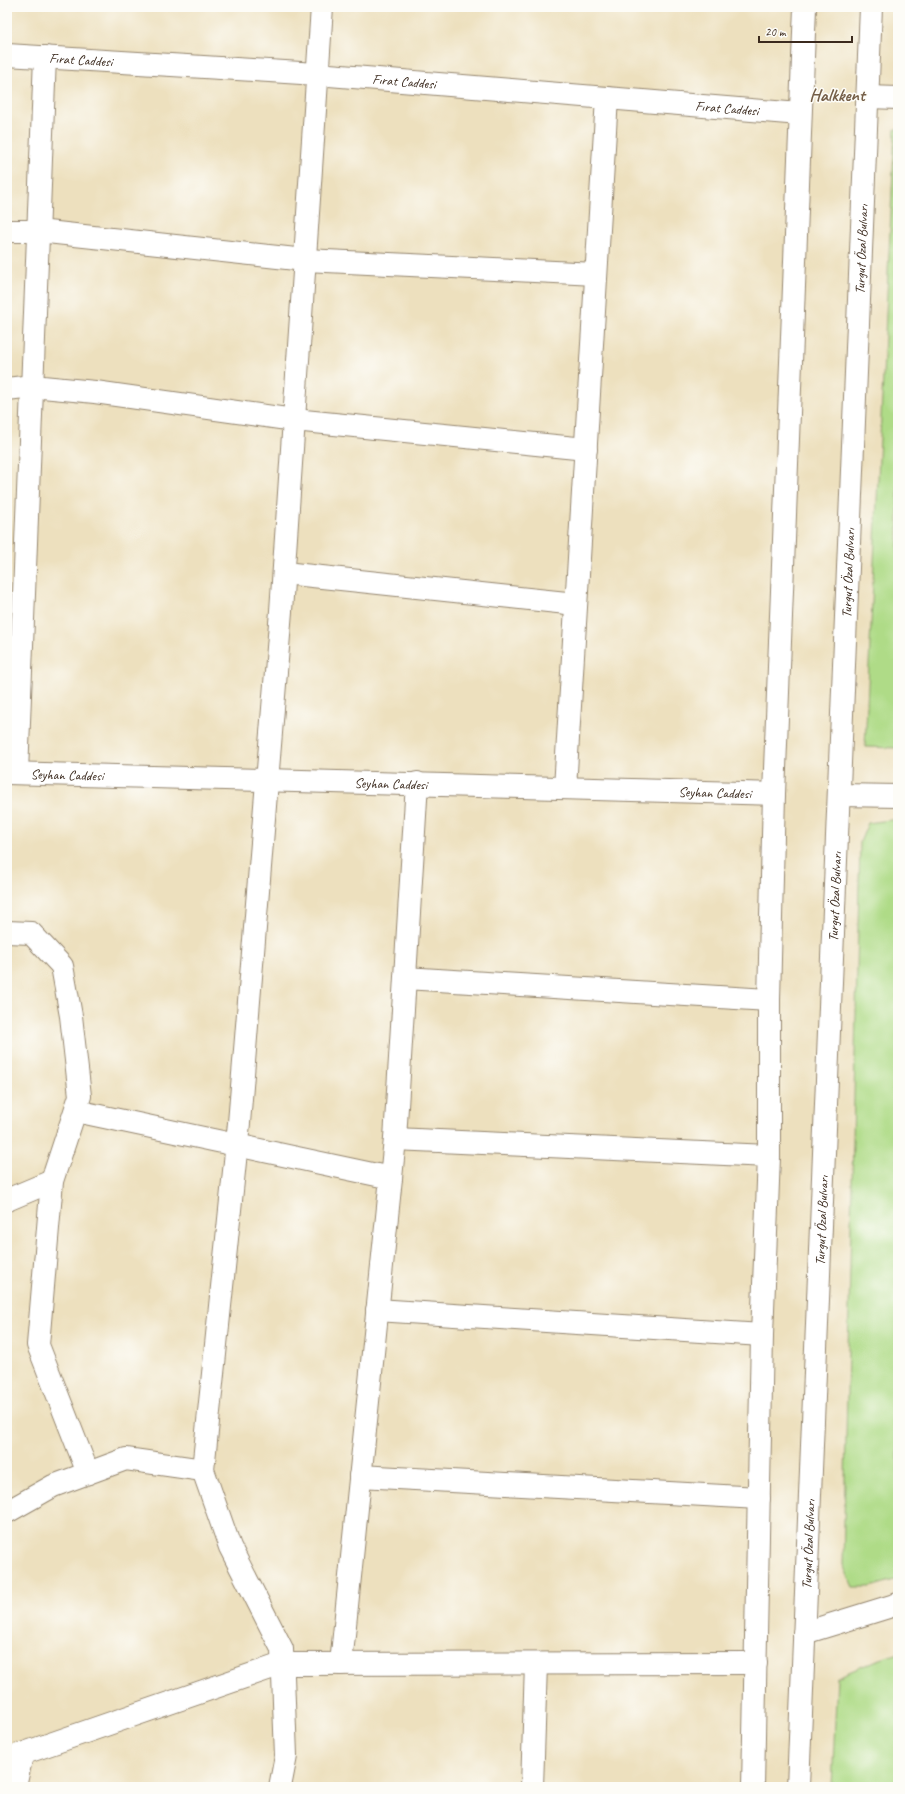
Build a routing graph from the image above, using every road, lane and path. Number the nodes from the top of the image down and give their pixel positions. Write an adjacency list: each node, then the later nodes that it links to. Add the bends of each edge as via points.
1 (322, 7): 6 (street)
2 (805, 7): 10 (street)
3 (871, 7): 7 (street, Turgut Özal Bulvarı)
4 (7, 55): 5 (street, Fırat Caddesi)
5 (45, 57): 6 (street, Fırat Caddesi); 12 (street)
6 (318, 74): 8 (street, Fırat Caddesi); 13 (street)
7 (868, 97): 9 (street); 27 (street, Turgut Özal Bulvarı)
8 (607, 98): 10 (street, Fırat Caddesi); 14 (street)
9 (898, 98)
10 (800, 114): 26 (street)
11 (7, 231): 12 (street)
12 (38, 231): 13 (street); 15 (street)
13 (305, 260): 14 (street); 17 (street)
14 (596, 274): 18 (street)
15 (32, 386): 16 (street); 17 (street, via 95,392); 22 (street)
16 (7, 389)
17 (294, 420): 18 (street); 19 (street)
18 (586, 449): 20 (street)
19 (284, 573): 20 (street); 23 (street)
20 (576, 604): 25 (street)
21 (7, 751): 22 (street)
22 (12, 773): 23 (street, Seyhan Caddesi)
23 (267, 779): 24 (street, Seyhan Caddesi); 34 (street)
24 (417, 784): 25 (street, Seyhan Caddesi); 30 (street)
25 (565, 788): 26 (street, Seyhan Caddesi)
26 (774, 794): 31 (street)
27 (839, 795): 28 (street); 47 (street, Turgut Özal Bulvarı)
28 (898, 796)
29 (7, 932): 32 (street, via 32,933 62,966 71,1016 80,1096)
30 (405, 978): 31 (street); 33 (street)
31 (769, 1000): 35 (street)
32 (76, 1111): 34 (street); 37 (street)
33 (395, 1140): 35 (street); 36 (street)
34 (236, 1145): 36 (street); 41 (street)
35 (768, 1156): 40 (street)
36 (391, 1178): 39 (street)
37 (52, 1181): 38 (street); 42 (street, via 38,1345)
38 (7, 1200)
39 (377, 1310): 40 (street); 43 (street)
40 (762, 1336): 44 (street)
41 (202, 1470): 42 (street, via 126,1459); 49 (street, via 230,1547 282,1649)
42 (88, 1473): 45 (street, via 53,1486)
43 (360, 1476): 44 (street); 50 (street)
44 (759, 1498): 48 (street)
45 (7, 1512)
46 (898, 1604): 47 (street)
47 (804, 1633): 57 (street, Turgut Özal Bulvarı)
48 (756, 1663): 51 (street); 56 (street)
49 (282, 1664): 50 (street); 52 (street); 54 (street, via 286,1756)
50 (342, 1664): 51 (street)
51 (536, 1664): 55 (street)
52 (14, 1757): 53 (street)
53 (15, 1787)
54 (280, 1787)
55 (532, 1787)
56 (753, 1787)
57 (798, 1787)

